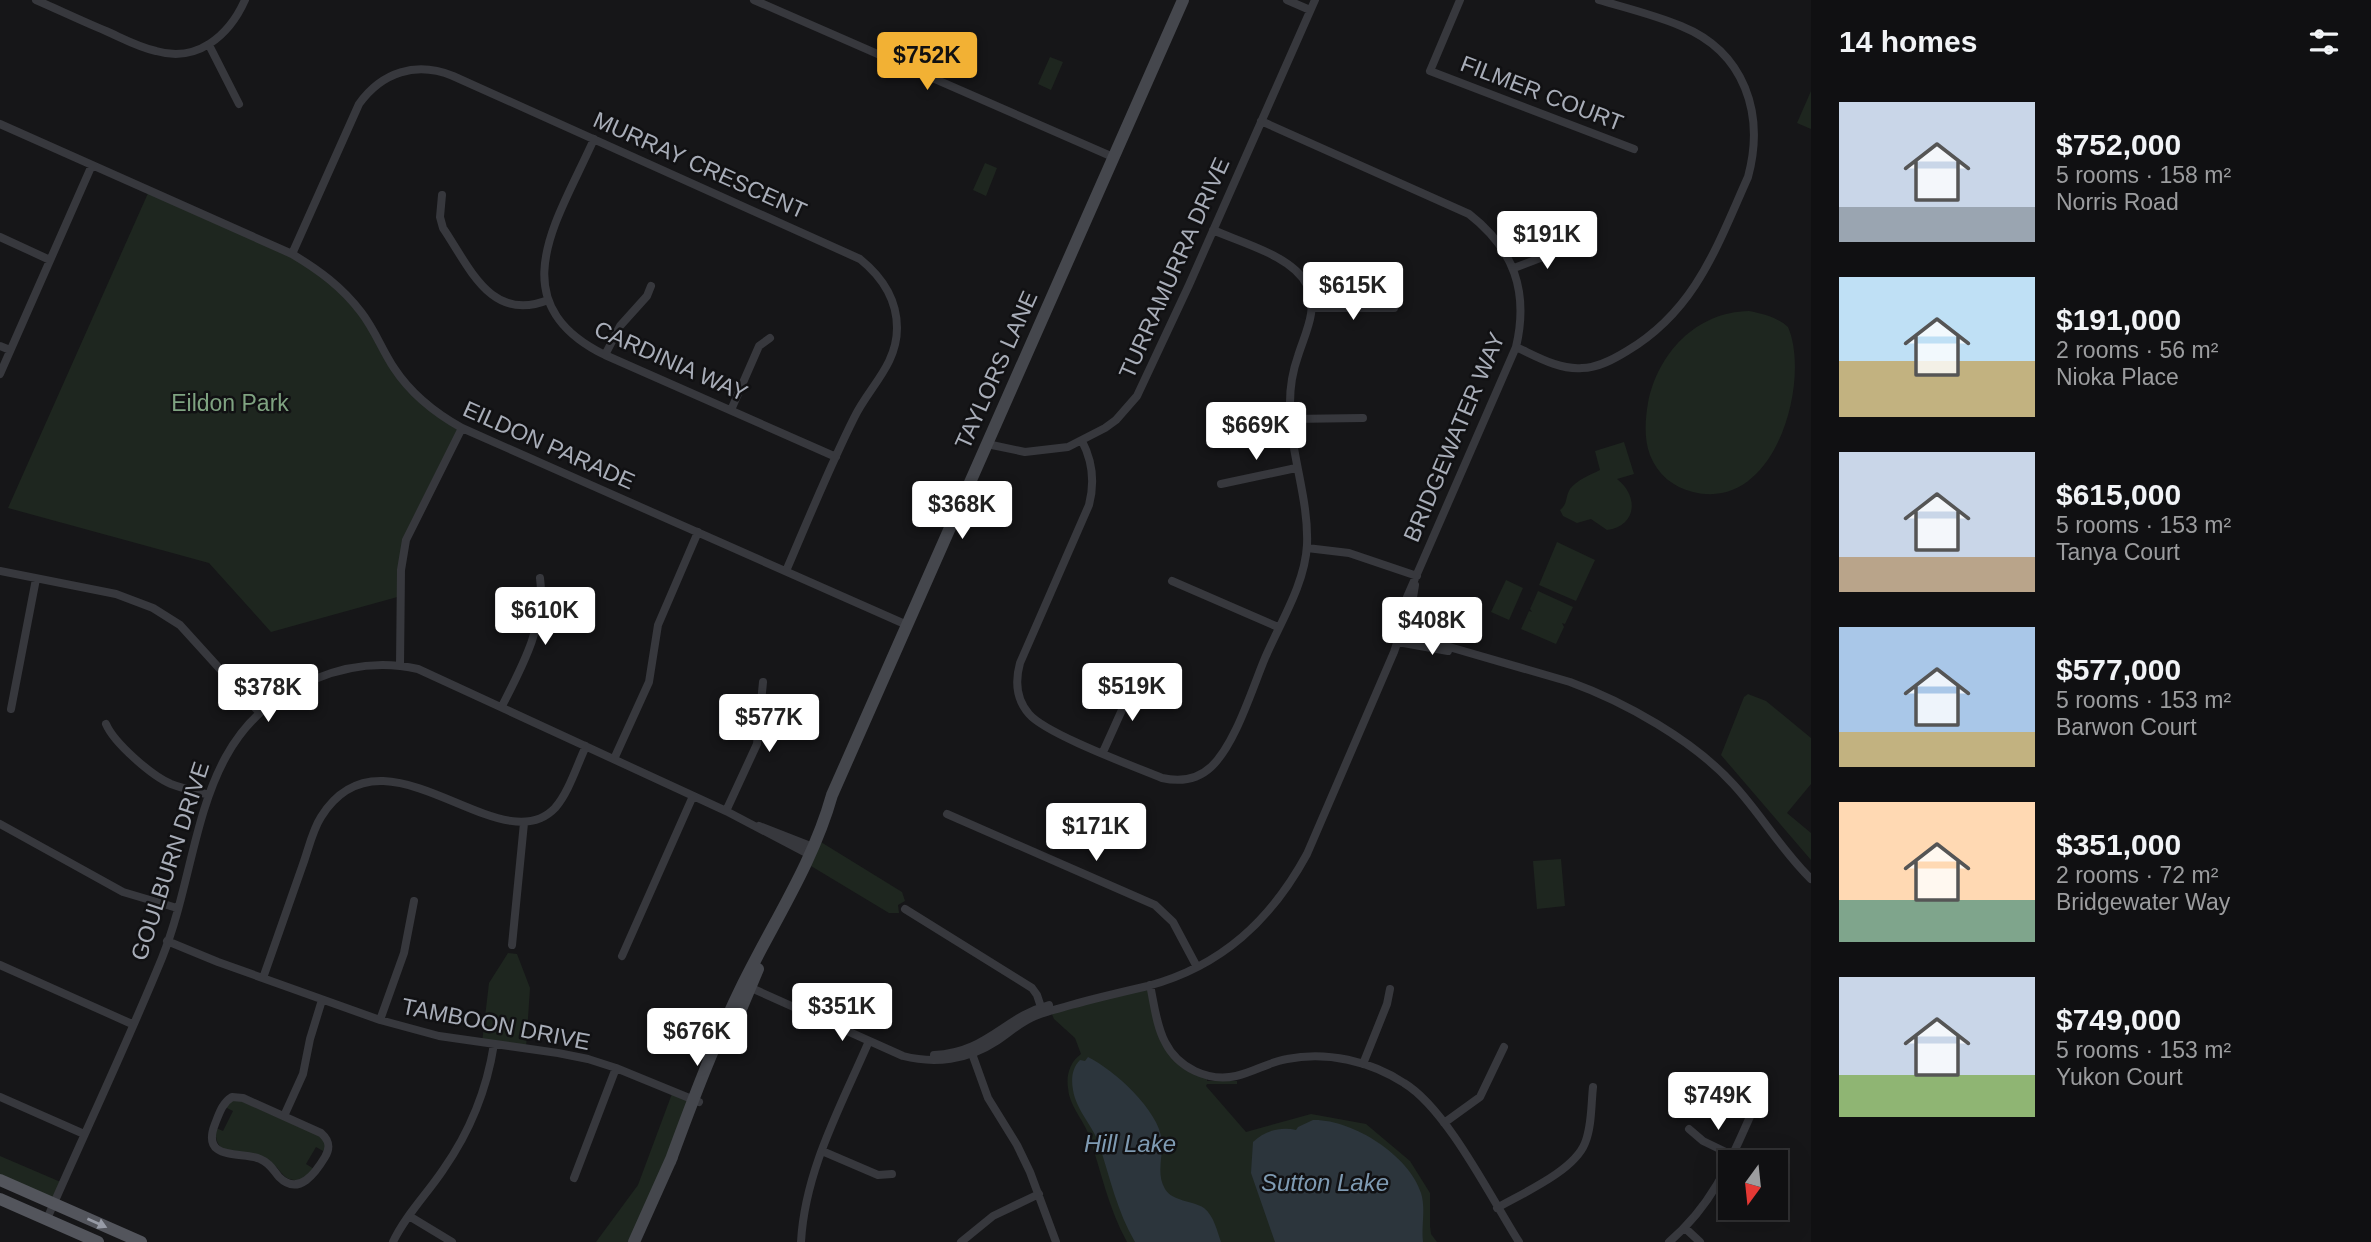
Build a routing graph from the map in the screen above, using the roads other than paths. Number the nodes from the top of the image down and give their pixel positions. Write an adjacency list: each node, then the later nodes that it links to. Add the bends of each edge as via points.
1 (36, 0): 10 (street, via 158,52 188,52)
2 (245, 0): 10 (street, via 234,22)
3 (754, 0): 16 (street)
4 (1183, 0): 16 (main road, TAYLORS LANE)
5 (1287, 0): 9 (street)
6 (1315, 0): 9 (street, TURRAMURRA DRIVE)
7 (1460, 0): 15 (street, FILMER COURT, via 1430,71)
8 (1599, 0): 31 (street, via 1680,25 1723,53 1743,81 1753,111 1752,161 1706,270 1682,305 1654,333 1617,357 1583,368 1556,364)
9 (1310, 10): 12 (street, TURRAMURRA DRIVE)
10 (209, 45): 11 (street)
11 (239, 104)
12 (1261, 121): 19 (street, TURRAMURRA DRIVE); 24 (street, BRIDGEWATER WAY, via 1469,214 1493,235)
13 (0, 124): 17 (street, EILDON PARADE)
14 (594, 139): 22 (street, MURRAY CRESCENT, via 441,71 397,72 377,83 359,104); 26 (street, CARDINIA WAY, via 546,249); 41 (street, MURRAY CRESCENT, via 850,253 883,283 896,315 894,350)
15 (1634, 149)
16 (1112, 157): 40 (main road, TAYLORS LANE)
17 (93, 165): 22 (street, EILDON PARADE); 23 (street)
18 (442, 195): 26 (street, via 441,224 488,292 516,306)
19 (1213, 230): 27 (street, via 1291,265 1308,286); 39 (street, TURRAMURRA DRIVE, via 1138,396 1116,420)
20 (0, 237): 23 (street)
21 (1569, 247): 24 (street)
22 (292, 254): 38 (street, EILDON PARADE, via 350,298 408,386 430,408)
23 (50, 260): 32 (street)
24 (1514, 268): 31 (street, BRIDGEWATER WAY, via 1522,311)
25 (652, 286): 33 (street)
26 (548, 300): 33 (street, CARDINIA WAY, via 559,322 575,338)
27 (1313, 308): 28 (street); 37 (street, via 1295,369)
28 (1394, 308)
29 (770, 338): 35 (street, via 759,346)
30 (0, 346): 32 (street)
31 (1516, 346): 50 (street, BRIDGEWATER WAY)
32 (10, 350): 34 (street)
33 (605, 355): 35 (street, CARDINIA WAY)
34 (0, 374)
35 (731, 410): 41 (street, CARDINIA WAY)
36 (1363, 418): 37 (street)
37 (1290, 419): 42 (street)
38 (461, 428): 44 (street, EILDON PARADE); 55 (street, via 407,540 401,570)
39 (1082, 442): 40 (street, TURRAMURRA DRIVE, via 1039,452); 63 (street, via 1093,478 1089,505 1020,663 1017,685 1023,706 1041,724)
40 (987, 444): 52 (main road, TAYLORS LANE)
41 (836, 457): 47 (street, MURRAY CRESCENT)
42 (1296, 468): 43 (street); 45 (street, via 1306,509)
43 (1222, 484)
44 (698, 532): 47 (street, EILDON PARADE); 64 (street, via 658,625 649,682)
45 (1307, 548): 50 (street, via 1349,553); 53 (street)
46 (0, 571): 49 (street)
47 (786, 571): 52 (street, EILDON PARADE)
48 (540, 578): 58 (street, via 537,625)
49 (36, 579): 59 (street); 60 (street, via 116,594 166,616 189,634)
50 (1416, 579): 54 (street, BRIDGEWATER WAY, via 1409,622)
51 (1172, 580): 53 (street)
52 (907, 625): 71 (main road, TAYLORS LANE, via 818,817)
53 (1278, 627): 63 (street, via 1229,743 1201,775 1172,780)
54 (1399, 638): 72 (street, via 1430,640 1596,692 1637,713 1674,736 1733,784 1784,852); 80 (street, BRIDGEWATER WAY, via 1290,886 1249,932)
55 (400, 665): 58 (street, GOULBURN DRIVE); 60 (street, GOULBURN DRIVE, via 334,672 299,685)
56 (1135, 681): 63 (street)
57 (763, 682): 67 (street, via 757,744)
58 (502, 706): 62 (street, GOULBURN DRIVE)
59 (11, 709)
60 (259, 712): 65 (street, GOULBURN DRIVE, via 226,754)
61 (106, 724): 65 (street, via 121,745 165,781)
62 (586, 746): 64 (street, GOULBURN DRIVE); 69 (street, via 554,809)
63 (1103, 752)
64 (614, 759): 66 (street, GOULBURN DRIVE)
65 (209, 795): 74 (street, GOULBURN DRIVE)
66 (693, 796): 67 (street, GOULBURN DRIVE); 78 (street)
67 (726, 810): 71 (street, GOULBURN DRIVE, via 768,834)
68 (947, 814): 80 (street, via 1155,905 1173,922)
69 (524, 823): 77 (street); 81 (street, via 488,815 395,781 349,789 320,818)
70 (0, 824): 74 (street, via 122,892)
71 (808, 849): 83 (main road, TAYLORS LANE, via 789,882)
72 (1811, 879)
73 (414, 901): 87 (street, via 404,953)
74 (177, 908): 76 (street, GOULBURN DRIVE)
75 (905, 909): 86 (street, via 1032,988)
76 (167, 941): 81 (street, TAMBOON DRIVE); 88 (street, GOULBURN DRIVE)
77 (512, 945)
78 (622, 956)
79 (0, 965): 88 (street)
80 (1197, 967): 82 (street, BRIDGEWATER WAY)
81 (263, 978): 85 (street, TAMBOON DRIVE)
82 (1150, 985): 86 (street, BRIDGEWATER WAY); 93 (street, via 1165,1043 1198,1073 1234,1076 1306,1056)
83 (747, 986): 89 (street, BRIDGEWATER WAY); 97 (main road, TAYLORS LANE)
84 (1390, 989): 93 (street)
85 (322, 1000): 87 (street, TAMBOON DRIVE); 99 (street, via 303,1074)
86 (1042, 1010): 92 (street, BRIDGEWATER WAY, via 996,1041)
87 (380, 1020): 90 (street, TAMBOON DRIVE, via 439,1036)
88 (132, 1024): 102 (street, GOULBURN DRIVE)
89 (869, 1041): 92 (street, BRIDGEWATER WAY, via 916,1059 953,1059); 105 (street)
90 (494, 1044): 94 (street, TAMBOON DRIVE, via 558,1053); 114 (street, via 485,1087 461,1139)
91 (1504, 1048): 100 (street, via 1480,1097)
92 (971, 1050): 110 (street, via 988,1098 1024,1158)
93 (1363, 1064): 100 (street, via 1414,1089)
94 (616, 1068): 97 (street, TAMBOON DRIVE); 107 (street)
95 (1592, 1087): 113 (street, via 1589,1130 1581,1152 1568,1166)
96 (0, 1097): 102 (street)
97 (696, 1100): 121 (main road, TAYLORS LANE)
98 (1756, 1103): 104 (street)
99 (284, 1116): 99 (street, via 321,1133 329,1143 327,1154 305,1182 288,1182 264,1161 228,1156 215,1144 214,1126 232,1097)
100 (1444, 1123): 113 (street)
101 (1689, 1129): 103 (street)
102 (84, 1134): 112 (street, GOULBURN DRIVE)
103 (1722, 1150)
104 (1734, 1150)
105 (822, 1151): 106 (street, via 878,1175); 122 (street, via 808,1193)
106 (892, 1174)
107 (574, 1178)
108 (1, 1184): 112 (main road)
109 (1718, 1184): 116 (street)
110 (1039, 1194): 123 (street, via 993,1216); 124 (street)
111 (0, 1199): 115 (main road)
112 (54, 1203): 115 (street, GOULBURN DRIVE); 118 (main road, one-way to 118)
113 (1497, 1208): 125 (street)
114 (410, 1216): 119 (street); 120 (street)
115 (47, 1219): 117 (main road)
116 (1685, 1228): 126 (street); 127 (street)
117 (98, 1242)
118 (141, 1242)
119 (393, 1242)
120 (452, 1242)
121 (634, 1242)
122 (801, 1242)
123 (961, 1242)
124 (1056, 1242)
125 (1519, 1242)
126 (1669, 1242)
127 (1700, 1242)

